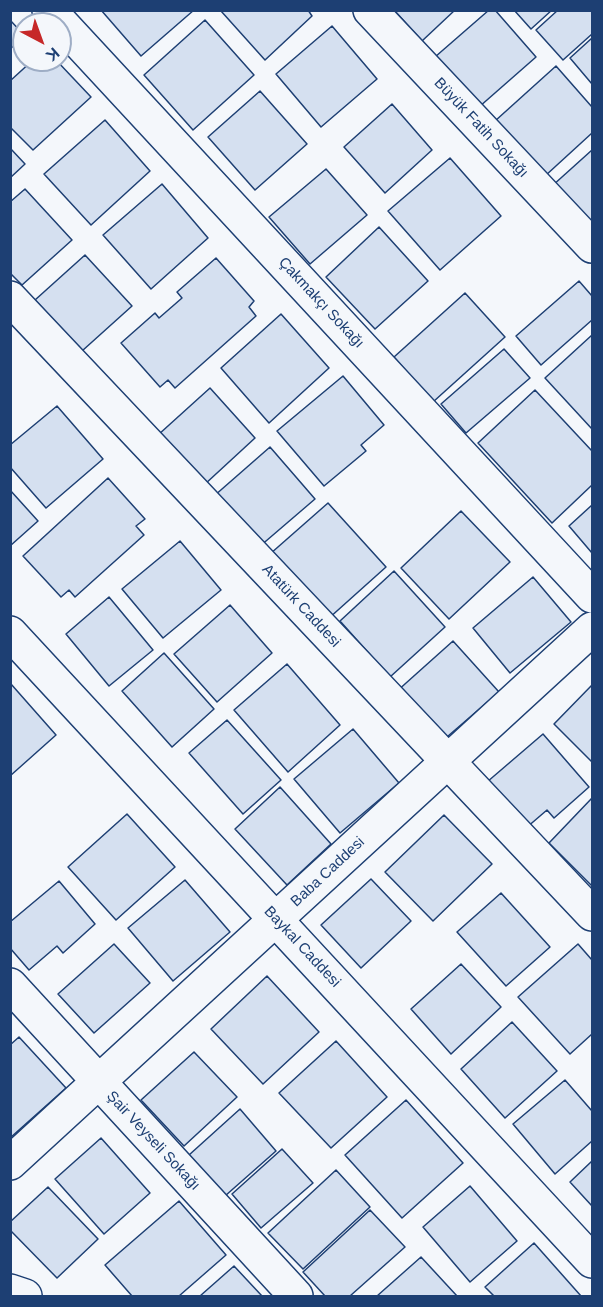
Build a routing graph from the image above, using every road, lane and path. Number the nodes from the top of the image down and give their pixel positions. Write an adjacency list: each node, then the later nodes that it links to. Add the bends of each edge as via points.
1 (49, 10): 5 (street, Çakmakçı Sokağı)
2 (370, 10): 3 (street, Büyük Fatih Sokağı)
3 (592, 246)
4 (10, 298): 8 (street, Atatürk Caddesi)
5 (592, 596)
6 (592, 629): 8 (street, Baba Caddesi)
7 (10, 633): 10 (street, Baykal Caddesi)
8 (448, 762): 9 (street, Atatürk Caddesi); 10 (street, Baba Caddesi)
9 (592, 914)
10 (276, 920): 12 (street, Baba Caddesi); 14 (street, Baykal Caddesi)
11 (10, 985): 12 (street, Şair Veyseli Sokağı)
12 (99, 1082): 13 (street, Baba Caddesi); 17 (street, Şair Veyseli Sokağı)
13 (10, 1163)
14 (592, 1261)
15 (10, 1292): 16 (street)
16 (25, 1296)
17 (296, 1296)

